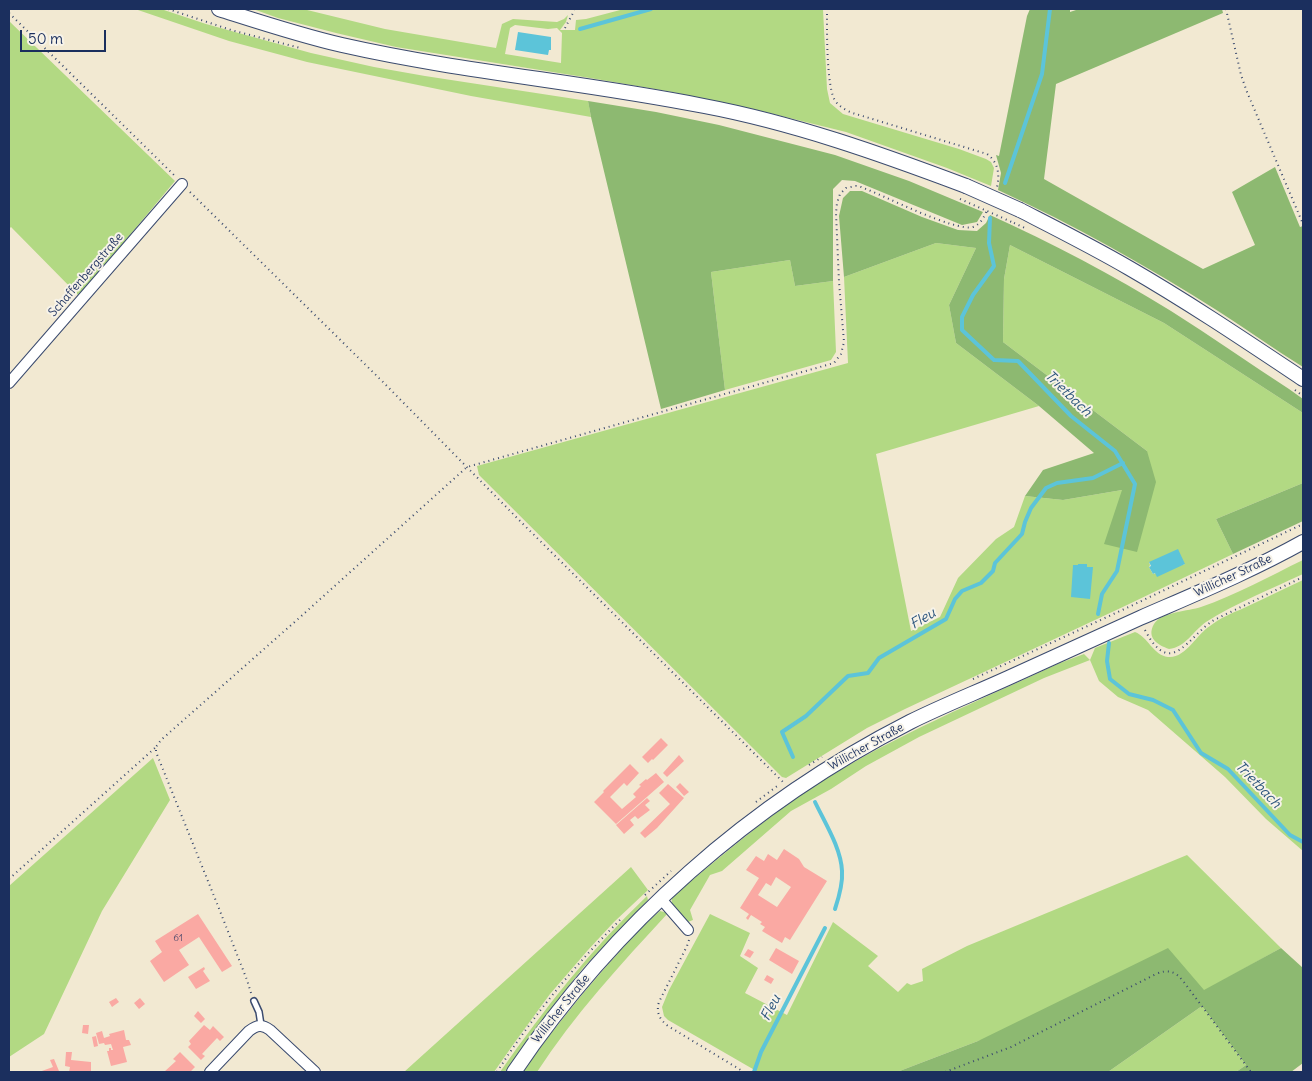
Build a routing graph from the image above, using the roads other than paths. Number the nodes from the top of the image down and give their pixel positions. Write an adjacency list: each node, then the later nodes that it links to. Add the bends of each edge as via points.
1 (219, 9): 4 (main road, bridge, via 342,45 706,106 857,146 963,192 1020,210 1073,237 1210,318)
2 (182, 184): 3 (street, Schaffenbergstraße)
3 (9, 383)
4 (1299, 385)
5 (1300, 545): 6 (main road, Willicher Straße, via 881,737 792,791 720,846)
6 (661, 898): 7 (street); 12 (main road, Willicher Straße, via 583,980)
7 (688, 930)
8 (254, 1001): 9 (lane, via 260,1012)
9 (261, 1025): 10 (street, via 249,1031); 11 (street)
10 (210, 1072)
11 (315, 1072)
12 (514, 1072)

